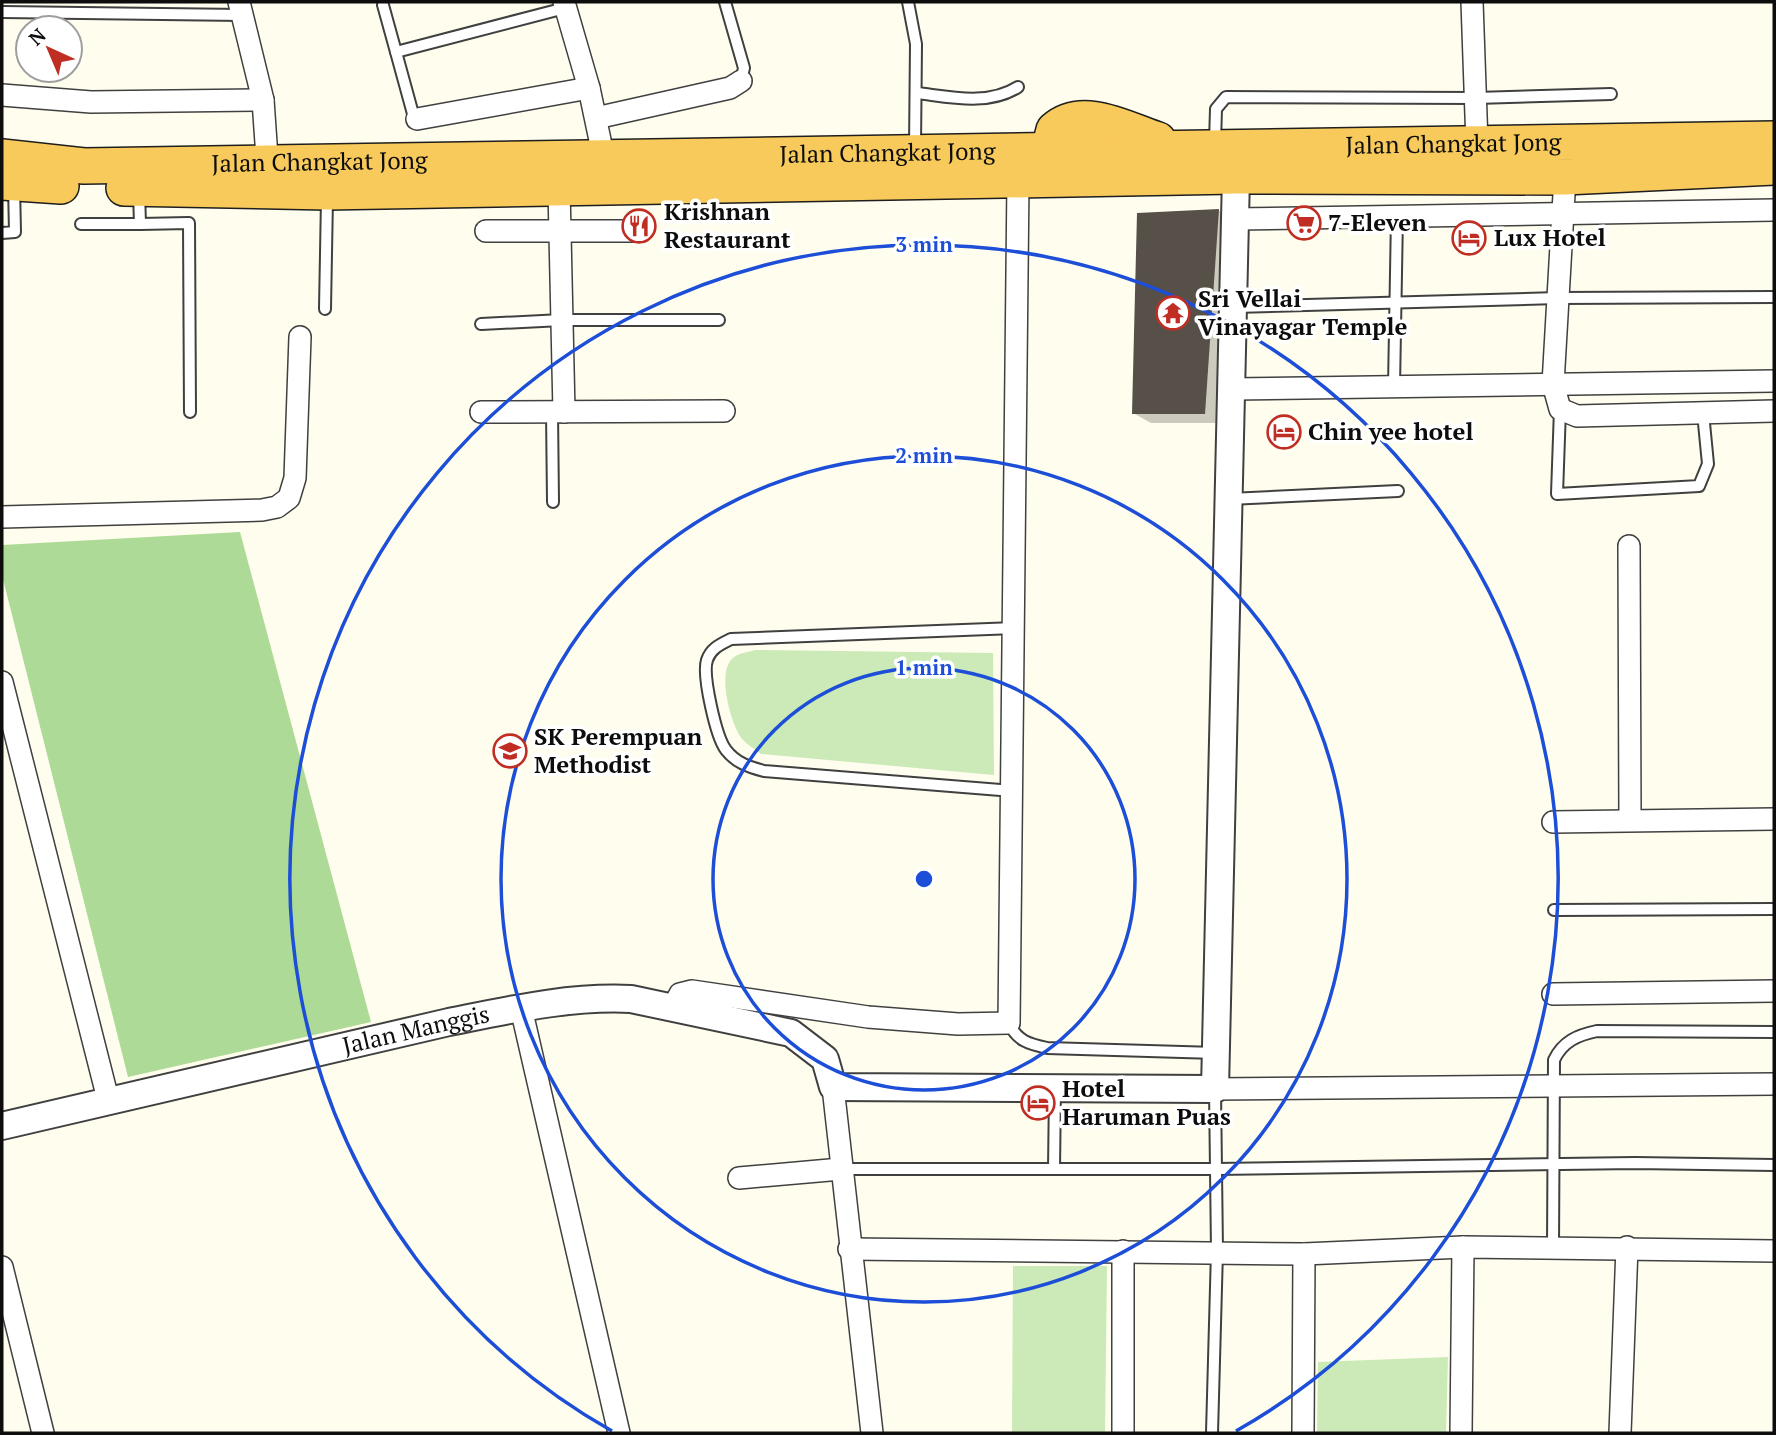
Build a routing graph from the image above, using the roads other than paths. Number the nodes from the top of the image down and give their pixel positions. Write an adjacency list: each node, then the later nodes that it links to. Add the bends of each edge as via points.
1 (725, 2): 9 (lane, via 744,68)
2 (908, 2): 12 (lane, via 916,44)
3 (1472, 2): 15 (street)
4 (383, 5): 8 (lane)
5 (565, 5): 8 (lane); 11 (street)
6 (240, 8): 7 (lane); 16 (street)
7 (2, 12)
8 (396, 52): 18 (lane)
9 (741, 81): 17 (street, via 730,88)
10 (1018, 87): 12 (lane, via 1004,96 982,98)
11 (589, 88): 17 (street); 18 (street)
12 (917, 93): 22 (lane)
13 (1611, 94): 15 (lane)
14 (2, 95): 16 (street, via 91,102)
15 (1476, 98): 20 (lane, via 1226,97 1216,109); 24 (street)
16 (263, 100): 29 (street)
17 (596, 118): 23 (street)
18 (417, 119)
19 (1774, 139): 24 (highway, Jalan Changkat Jong)
20 (1215, 147): 21 (highway, Jalan Changkat Jong, via 1180,147 1096,120 1074,118 1054,130); 24 (highway, Jalan Changkat Jong, via 1415,146)
21 (1052, 150): 22 (highway, Jalan Changkat Jong); 30 (highway, via 1070,167)
22 (914, 153): 23 (highway, Jalan Changkat Jong)
23 (604, 159): 29 (highway, Jalan Changkat Jong)
24 (1479, 161): 27 (highway, Jalan Changkat Jong); 28 (highway, Jalan Changkat Jong)
25 (1774, 167): 28 (highway, Jalan Changkat Jong)
26 (6, 174): 29 (highway, Jalan Changkat Jong, via 84,166); 32 (highway, Jalan Changkat Jong); 44 (lane, via 15,232)
27 (1236, 176): 30 (highway, Jalan Changkat Jong); 38 (street)
28 (1565, 177): 36 (street)
29 (268, 178): 32 (highway, Jalan Changkat Jong); 34 (highway, Jalan Changkat Jong)
30 (1117, 178): 31 (highway, Jalan Changkat Jong)
31 (1018, 180): 33 (highway, Jalan Changkat Jong); 70 (street)
32 (139, 189): 40 (lane)
33 (559, 189): 34 (highway, Jalan Changkat Jong); 43 (street)
34 (327, 192): 49 (lane)
35 (1774, 210): 36 (street)
36 (1563, 213): 37 (street); 46 (street)
37 (1397, 216): 38 (street); 47 (lane)
38 (1235, 219): 48 (street)
39 (81, 224): 40 (lane)
40 (140, 224): 61 (lane, via 190,223)
41 (486, 231): 43 (street)
42 (641, 231): 43 (street)
43 (560, 232): 50 (street)
44 (2, 233)
45 (1774, 297): 46 (lane)
46 (1558, 298): 47 (lane); 55 (street)
47 (1396, 301): 48 (lane); 56 (lane)
48 (1234, 307): 57 (street)
49 (325, 309)
50 (562, 320): 51 (lane); 52 (lane); 63 (street)
51 (719, 320)
52 (481, 324)
53 (300, 337): 68 (street, via 295,478 289,498 277,506)
54 (1774, 381): 55 (street)
55 (1553, 384): 56 (street); 58 (street)
56 (1394, 387): 57 (street)
57 (1232, 389): 66 (street)
58 (1560, 409): 64 (street, via 1577,416); 64 (lane, via 1557,494 1699,486 1708,464)
59 (724, 411): 63 (street)
60 (1774, 411): 64 (street)
61 (190, 412)
62 (481, 412): 63 (street)
63 (558, 412): 67 (lane)
64 (1703, 413)
65 (1398, 491): 66 (lane)
66 (1230, 499): 84 (street)
67 (553, 502)
68 (2, 517)
69 (1629, 546): 74 (street)
70 (1015, 628): 72 (street); 72 (lane, via 731,639 715,647 706,662 716,733 741,765 764,771)
71 (2, 682): 90 (street)
72 (1013, 791): 82 (street)
73 (1774, 819): 74 (street)
74 (1630, 820): 75 (street)
75 (1553, 822)
76 (1774, 909): 77 (lane)
77 (1554, 911)
78 (1774, 991): 79 (street)
79 (1553, 994)
80 (673, 1007): 81 (street, Jalan Manggis, via 604,998); 82 (street, via 680,994 692,991 868,1017); 87 (street, Jalan Manggis, via 791,1033 825,1059)
81 (521, 1008): 90 (street, Jalan Manggis); 108 (street)
82 (1009, 1023): 84 (lane, via 1015,1035 1028,1044 1047,1048)
83 (1774, 1032): 86 (lane, via 1579,1034 1559,1050)
84 (1216, 1053): 89 (street)
85 (1774, 1084): 86 (street)
86 (1554, 1085): 89 (street); 92 (lane)
87 (833, 1087): 88 (street); 94 (street)
88 (1055, 1088): 89 (street); 95 (lane)
89 (1215, 1089): 96 (lane)
90 (109, 1102): 91 (street, Jalan Manggis)
91 (2, 1126)
92 (1554, 1164): 93 (lane); 96 (lane); 99 (lane)
93 (1774, 1166)
94 (841, 1169): 95 (lane); 97 (street); 101 (street)
95 (1054, 1169): 96 (lane)
96 (1216, 1169): 103 (lane)
97 (739, 1178)
98 (1463, 1247): 99 (street); 105 (street); 113 (street)
99 (1553, 1247): 100 (street)
100 (1627, 1247): 104 (street); 114 (street)
101 (849, 1249): 102 (street); 109 (street)
102 (1123, 1251): 103 (street); 110 (street)
103 (1217, 1251): 105 (street); 111 (lane)
104 (1774, 1251)
105 (1304, 1254): 112 (street)
106 (2, 1267): 107 (street)
107 (43, 1433)
108 (619, 1433)
109 (872, 1433)
110 (1123, 1433)
111 (1212, 1433)
112 (1303, 1433)
113 (1461, 1433)
114 (1620, 1433)

